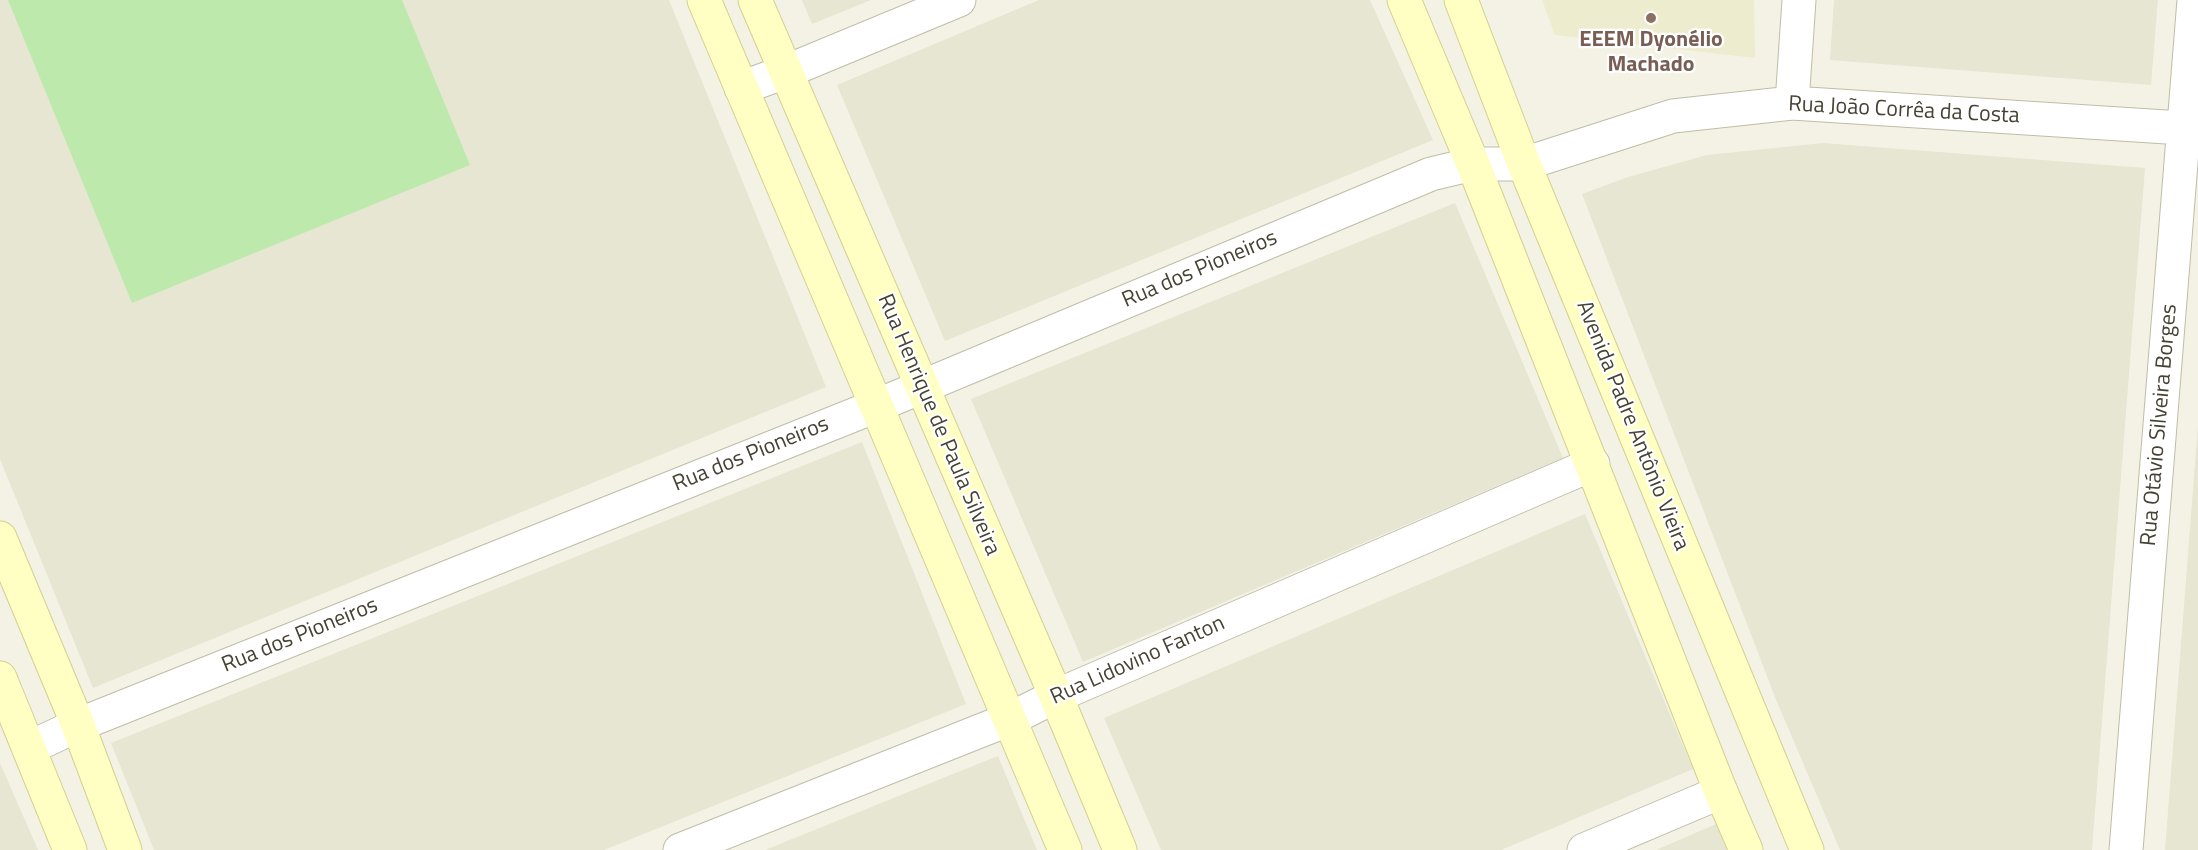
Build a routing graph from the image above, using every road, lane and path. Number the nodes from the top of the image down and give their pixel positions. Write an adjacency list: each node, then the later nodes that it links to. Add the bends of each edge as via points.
1 (704, 0): 9 (street)
2 (755, 0): 8 (street, Rua Henrique de Paula Silveira)
3 (959, 0): 8 (street)
4 (1404, 0): 12 (street)
5 (1461, 0): 13 (street, Avenida Padre Antônio Vieira)
6 (1799, 0): 10 (street)
7 (2194, 0): 11 (street, Rua Otávio Silveira Borges)
8 (785, 72): 9 (street); 14 (street, Rua Henrique de Paula Silveira)
9 (741, 88): 15 (street)
10 (1792, 103): 11 (street, Rua João Corrêa da Costa); 13 (street, Rua João Corrêa da Costa, via 1673,116)
11 (2191, 128): 34 (street, Rua Otávio Silveira Borges)
12 (1473, 164): 13 (street, Rua João Corrêa da Costa); 16 (street, Rua dos Pioneiros, via 1431,174); 18 (street)
13 (1524, 164): 33 (street, Avenida Padre Antônio Vieira)
14 (837, 186): 15 (street); 16 (street, Rua Henrique de Paula Silveira)
15 (791, 205): 17 (street)
16 (920, 386): 17 (street, Rua dos Pioneiros); 21 (street, Rua Henrique de Paula Silveira)
17 (876, 406): 22 (street); 23 (street, Rua dos Pioneiros)
18 (1593, 464): 21 (street, Rua Lidovino Fanton); 25 (street)
19 (0, 538): 23 (street)
20 (0, 678): 24 (street)
21 (1056, 696): 22 (street, Rua Lidovino Fanton); 30 (street, Rua Henrique de Paula Silveira)
22 (1010, 718): 28 (street, Rua Lidovino Fanton); 29 (street)
23 (78, 725): 24 (street, Rua dos Pioneiros); 27 (street)
24 (29, 748): 26 (street)
25 (1721, 792): 31 (street); 32 (street)
26 (70, 850)
27 (125, 850)
28 (680, 850)
29 (1065, 850)
30 (1120, 850)
31 (1584, 850)
32 (1746, 850)
33 (1807, 850)
34 (2126, 850)

